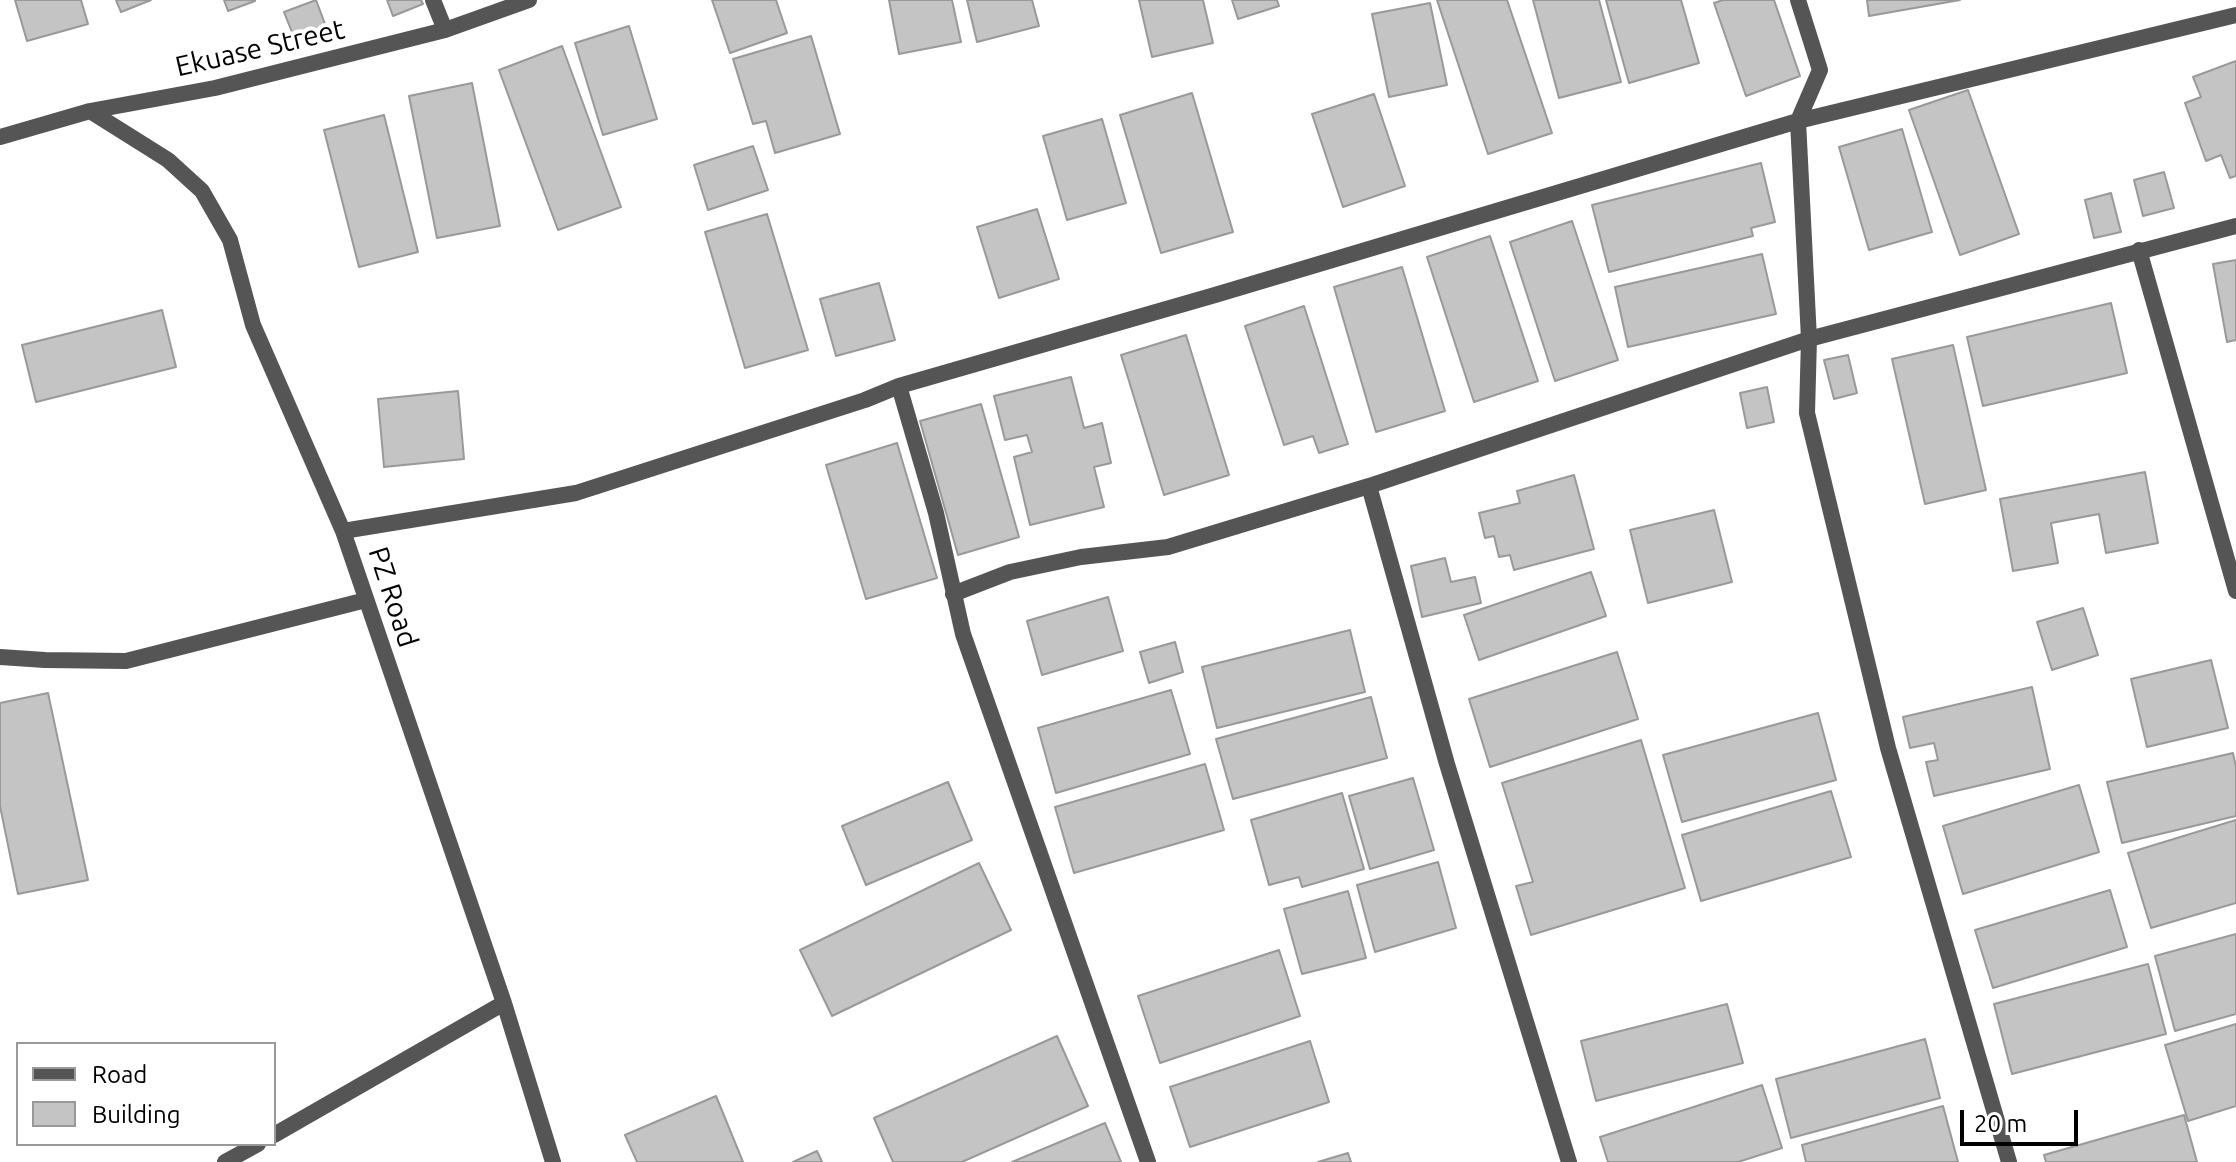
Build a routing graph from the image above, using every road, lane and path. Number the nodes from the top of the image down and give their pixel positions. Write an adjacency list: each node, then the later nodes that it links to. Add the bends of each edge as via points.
1 (433, 0): 5 (street)
2 (529, 0): 5 (street, Ekuase Street)
3 (1798, 0): 7 (street, via 1820,70)
4 (2236, 15): 7 (street)
5 (445, 30): 6 (street, Ekuase Street, via 215,88)
6 (90, 111): 8 (street, Ekuase Street); 14 (street, PZ Road, via 168,160 202,191 230,240 253,325)
7 (1798, 121): 11 (street); 12 (street)
8 (0, 137)
9 (2236, 226): 10 (street)
10 (2139, 250): 11 (street); 15 (street)
11 (1809, 339): 13 (street); 26 (street, via 1807,413 1884,733)
12 (899, 386): 14 (street, via 576,493); 16 (street)
13 (1369, 486): 16 (street, via 1168,547 1010,572); 25 (street, via 1447,764)
14 (343, 531): 17 (street, PZ Road)
15 (2236, 591)
16 (953, 594): 24 (street)
17 (366, 600): 18 (street, via 126,661); 19 (street, PZ Road)
18 (0, 657)
19 (504, 1003): 20 (street); 23 (street, PZ Road)
20 (276, 1134)
21 (254, 1146): 22 (street)
22 (225, 1162)
23 (553, 1162)
24 (1148, 1162)
25 (1569, 1162)
26 (2009, 1162)

